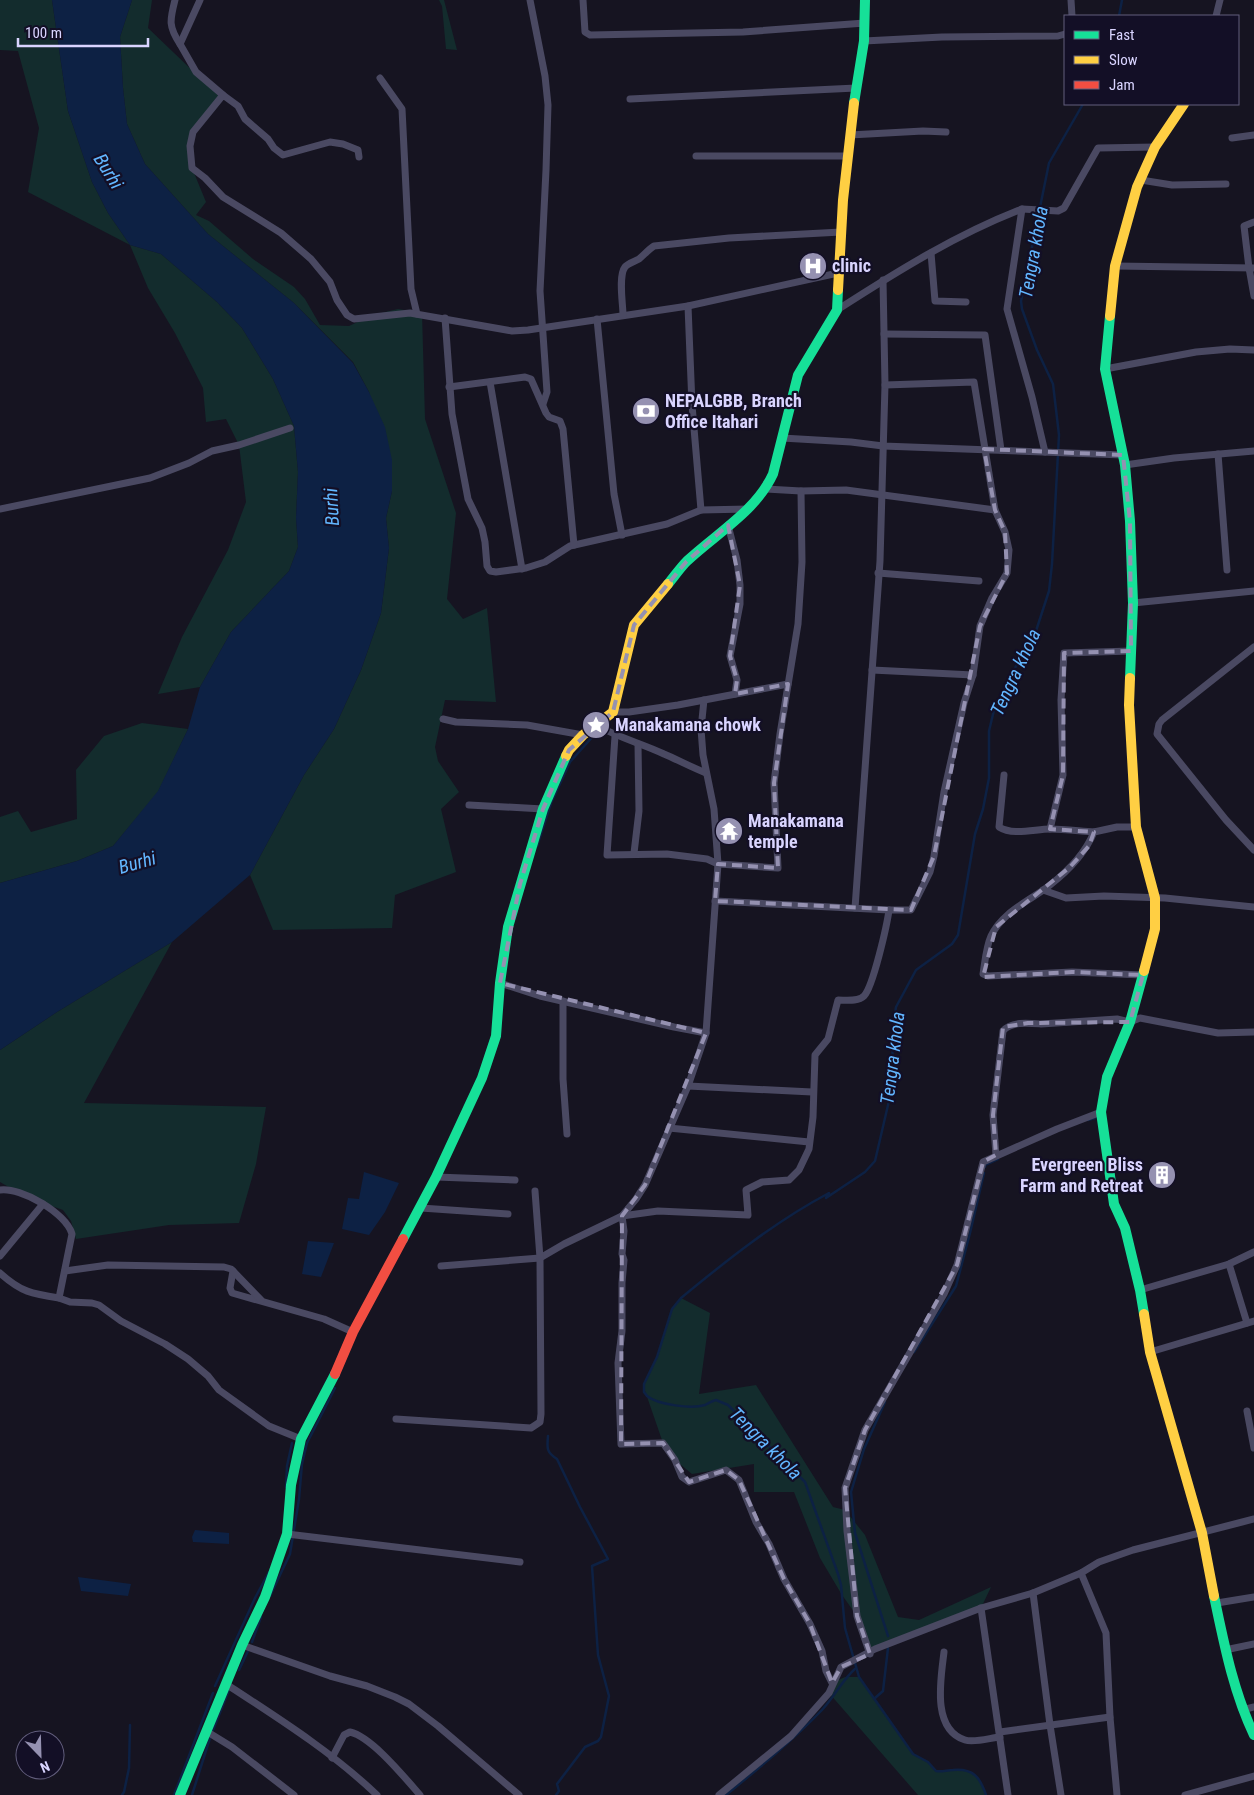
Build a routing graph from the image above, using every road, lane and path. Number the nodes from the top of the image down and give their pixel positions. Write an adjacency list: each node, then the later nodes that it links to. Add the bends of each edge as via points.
1 (175, 0): 13 (street, via 172,32)
2 (200, 0): 13 (street)
3 (530, 0): 45 (street, via 548,105 541,253)
4 (583, 0): 10 (street, via 585,32 590,35 743,32)
5 (864, 0): 10 (street)
6 (1071, 0): 8 (street)
7 (1220, 0): 9 (street)
8 (1072, 15)
9 (1216, 15)
10 (866, 23): 12 (street)
11 (1064, 34): 12 (street)
12 (864, 41): 15 (street)
13 (180, 44): 16 (street, via 196,72)
14 (380, 78): 41 (street, via 402,109 411,289)
15 (856, 88): 17 (street); 20 (street)
16 (223, 96): 26 (street, via 238,106 245,119 283,155 330,142 358,150); 41 (street, via 193,132 190,146 192,168 223,197 281,233 311,259 330,282 346,315 358,320 398,313)
17 (630, 99)
18 (1183, 105): 23 (street)
19 (946, 132): 20 (street)
20 (850, 135): 25 (street)
21 (1254, 135): 22 (street)
22 (1232, 138)
23 (1155, 147): 27 (street); 29 (street, via 1098,148 1067,204 1058,211)
24 (696, 156): 25 (street)
25 (848, 156): 31 (street)
26 (360, 157)
27 (1141, 180): 28 (street, via 1172,185); 33 (street)
28 (1226, 184)
29 (1026, 209): 32 (street, via 1004,216); 59 (street, via 1007,309)
30 (1254, 222): 34 (street, via 1244,226)
31 (841, 232): 35 (street); 42 (street, via 654,246 623,268)
32 (931, 253): 36 (street); 38 (street, via 935,301)
33 (1115, 266): 34 (street); 48 (street)
34 (1251, 268): 37 (street)
35 (838, 273): 39 (street); 40 (street)
36 (883, 280): 40 (street); 46 (street)
37 (1254, 296)
38 (966, 302)
39 (688, 306): 42 (street); 67 (street)
40 (837, 310): 54 (street, via 798,375)
41 (416, 314): 43 (street)
42 (623, 315): 44 (street)
43 (444, 318): 45 (street, via 512,331); 51 (street)
44 (597, 319): 45 (street); 70 (street, via 614,494)
45 (542, 327): 52 (street, via 547,392)
46 (884, 334): 50 (street); 57 (street, via 985,335)
47 (1254, 350): 48 (street, via 1196,352)
48 (1105, 368): 61 (street)
49 (490, 382): 51 (street); 52 (street, via 531,379); 72 (street)
50 (885, 385): 55 (street); 56 (street, via 974,382)
51 (449, 387): 72 (street, via 468,499 482,528 487,566 496,572)
52 (542, 404): 71 (street, via 549,417 560,421 563,429)
53 (290, 428): 65 (street, via 239,446 212,451 150,478)
54 (782, 438): 55 (street); 62 (street)
55 (883, 446): 56 (street); 64 (street)
56 (984, 449): 57 (street); 68 (street)
57 (1001, 450): 59 (street)
58 (1254, 451): 60 (street)
59 (1045, 452): 61 (street)
60 (1218, 454): 61 (street); 73 (street)
61 (1124, 460): 77 (street)
62 (766, 489): 63 (street); 66 (street)
63 (801, 491): 64 (street, via 846,490); 82 (street, via 802,562 798,624)
64 (882, 494): 68 (street); 74 (street)
65 (0, 509)
66 (748, 509): 67 (street); 69 (street)
67 (701, 510): 70 (street, via 667,524)
68 (995, 510): 81 (street, via 1009,550 1007,573 980,626)
69 (728, 525): 83 (street, via 740,584 740,604 730,656 737,680); 85 (street, via 686,562 634,626)
70 (622, 535): 71 (street)
71 (574, 545): 72 (street, via 544,562)
72 (522, 569)
73 (1227, 570)
74 (878, 572): 75 (street); 80 (street)
75 (979, 582)
76 (1254, 591): 77 (street)
77 (1133, 603): 79 (street)
78 (1254, 647): 98 (street, via 1162,720 1158,734)
79 (1131, 651): 95 (street, via 1130,705); 96 (street, via 1064,653 1061,700 1063,775)
80 (872, 670): 81 (street); 105 (street)
81 (973, 675): 106 (street, via 964,703 930,872 911,910)
82 (788, 684): 83 (street); 100 (street, via 774,783 778,868)
83 (735, 694): 84 (street)
84 (704, 700): 85 (street); 91 (street, via 701,729)
85 (613, 712): 87 (street)
86 (443, 719): 88 (street, via 527,725)
87 (596, 725): 88 (street); 89 (street)
88 (583, 735): 94 (street, via 569,750)
89 (615, 736): 90 (street); 99 (street, via 607,855)
90 (638, 744): 91 (street); 99 (street, via 639,811)
91 (706, 773): 100 (street, via 714,809)
92 (1004, 775): 96 (street, via 999,827 1024,831)
93 (469, 805): 94 (street)
94 (543, 809): 108 (street, via 508,927)
95 (1136, 826): 97 (street, via 1117,826); 102 (street)
96 (1050, 829): 97 (street)
97 (1094, 832): 101 (street, via 1089,846 1070,868)
98 (1254, 850)
99 (634, 853): 100 (street, via 680,855)
100 (718, 864): 103 (street)
101 (1043, 890): 102 (street, via 1066,898); 107 (street, via 996,927 990,937 983,974 1072,972)
102 (1155, 898): 104 (street); 107 (street, via 1155,929)
103 (715, 901): 105 (street); 112 (street)
104 (1254, 907)
105 (855, 908): 106 (street)
106 (889, 910): 114 (street, via 869,987 863,997 838,1000 828,1039 815,1055)
107 (1143, 975): 110 (street)
108 (500, 983): 109 (street); 120 (street, via 496,1036 482,1078)
109 (562, 1001): 112 (street); 117 (street, via 563,1079)
110 (1130, 1022): 111 (street, via 1140,1018 1218,1033); 115 (street, via 1107,1077); 119 (street, via 1116,1019 1006,1027 1002,1031 993,1116)
111 (1254, 1032)
112 (706, 1033): 113 (street)
113 (688, 1086): 114 (street); 116 (street)
114 (812, 1092): 118 (street)
115 (1101, 1112): 119 (street); 136 (street, via 1114,1204 1125,1228)
116 (669, 1128): 118 (street); 127 (street, via 645,1184)
117 (568, 1134)
118 (809, 1142): 127 (street, via 799,1170 789,1180 762,1182 746,1190 748,1215 658,1211)
119 (996, 1156): 159 (street, via 983,1162 951,1280 864,1430 845,1488 857,1616)
120 (436, 1177): 121 (street); 125 (street)
121 (515, 1180)
122 (0, 1190): 124 (street, via 20,1192)
123 (535, 1191): 130 (street)
124 (43, 1204): 129 (street); 133 (street, via 58,1214 71,1230)
125 (421, 1208): 126 (street); 140 (street)
126 (508, 1214)
127 (622, 1216): 130 (street); 160 (street, via 624,1260 618,1363 621,1444 663,1443 682,1477 689,1482 726,1470 739,1480 784,1579 810,1624)
128 (1254, 1252): 131 (street)
129 (0, 1256)
130 (540, 1258): 132 (street); 143 (street, via 540,1422 531,1428)
131 (1229, 1264): 136 (street); 139 (street)
132 (441, 1266)
133 (65, 1271): 134 (street, via 108,1265 224,1267); 137 (street)
134 (233, 1271): 138 (street); 138 (street, via 232,1293)
135 (0, 1272): 137 (street, via 12,1284 32,1294)
136 (1140, 1290): 141 (street)
137 (59, 1298): 144 (street, via 99,1305 188,1359 219,1390 270,1426)
138 (261, 1300): 140 (street, via 324,1319)
139 (1251, 1322): 141 (street)
140 (353, 1332): 144 (street, via 334,1378)
141 (1150, 1352): 147 (street)
142 (1247, 1411): 145 (street)
143 (396, 1419)
144 (301, 1439): 148 (street, via 292,1485)
145 (1254, 1448)
146 (1254, 1519): 147 (street)
147 (1202, 1533): 150 (street, via 1133,1550 1099,1562); 153 (street)
148 (291, 1535): 149 (street); 156 (street)
149 (520, 1562)
150 (1081, 1573): 151 (street); 164 (street, via 1106,1633)
151 (1033, 1593): 154 (street); 165 (street)
152 (1254, 1597): 153 (street)
153 (1217, 1603): 157 (street)
154 (981, 1608): 159 (street); 167 (street)
155 (1254, 1644): 157 (street)
156 (242, 1645): 161 (street); 175 (street, via 367,1686 408,1704)
157 (1225, 1650): 163 (street)
158 (944, 1652): 167 (street, via 940,1690 944,1719 949,1728 967,1741)
159 (870, 1654): 160 (street, via 841,1667)
160 (832, 1683): 176 (street, via 829,1693 791,1736)
161 (226, 1684): 166 (street); 169 (street)
162 (1254, 1707): 163 (street)
163 (1242, 1710): 168 (street)
164 (1110, 1717): 165 (street); 179 (street)
165 (1050, 1726): 167 (street); 178 (street)
166 (206, 1731): 171 (street); 172 (street)
167 (1000, 1735): 177 (street)
168 (1254, 1735)
169 (332, 1758): 173 (street); 174 (street, via 344,1735 356,1733 379,1751)
170 (1254, 1776): 180 (street)
171 (180, 1795)
172 (294, 1795)
173 (377, 1795)
174 (420, 1795)
175 (520, 1795)
176 (719, 1795)
177 (1008, 1795)
178 (1061, 1795)
179 (1117, 1795)
180 (1185, 1795)

